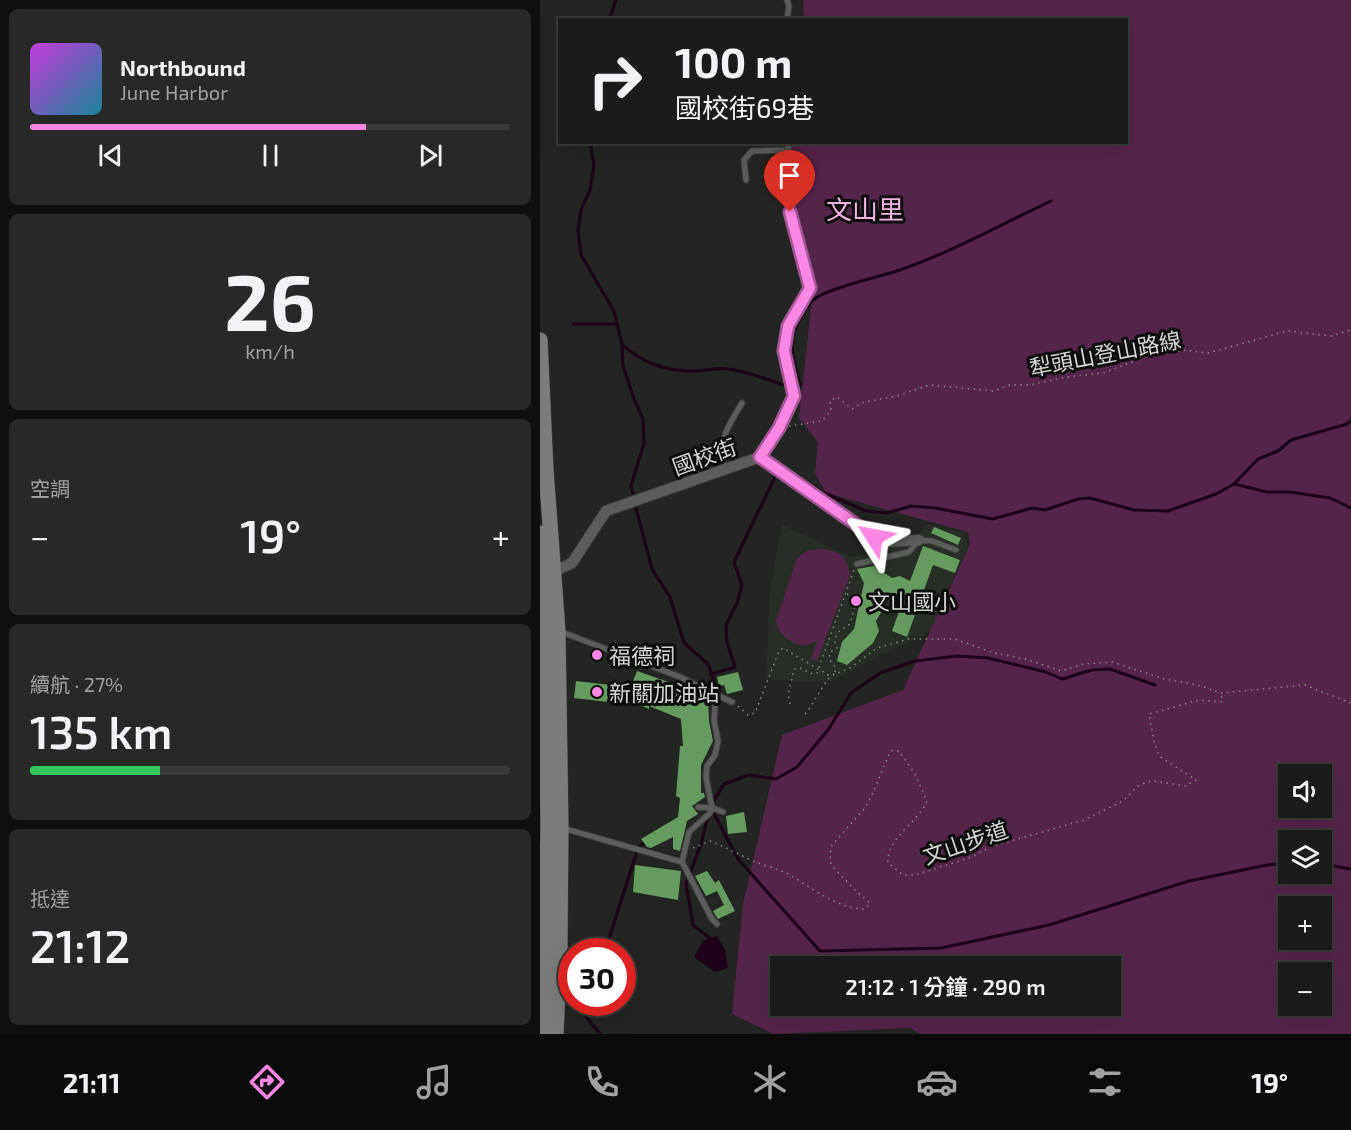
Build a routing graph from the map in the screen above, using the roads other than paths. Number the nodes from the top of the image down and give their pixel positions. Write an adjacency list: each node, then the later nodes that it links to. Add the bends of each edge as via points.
1 (787, 0): 2 (lane)
2 (787, 18)
3 (789, 144): 4 (lane)
4 (788, 150): 5 (lane, via 752,151 744,160); 8 (lane, via 785,193 810,288 788,326 784,351 794,396)
5 (746, 180)
6 (540, 340): 10 (main road)
7 (742, 403): 9 (lane, via 724,434 721,454)
8 (760, 457): 9 (street, 國校街); 13 (street, 國校街, via 874,537 885,542)
9 (725, 468): 16 (street, 國校街, via 606,511 572,563)
10 (544, 480): 11 (main road)
11 (546, 519): 16 (main road)
12 (540, 533): 16 (main road)
13 (920, 540): 14 (lane); 15 (lane, via 909,552)
14 (956, 550)
15 (856, 564)
16 (549, 571): 17 (main road)
17 (551, 632): 18 (lane, via 680,676); 21 (main road); 25 (main road)
18 (716, 693): 19 (lane); 23 (lane, via 714,720 718,741 706,777)
19 (732, 702)
20 (540, 748): 21 (lane)
21 (548, 771): 25 (main road)
22 (698, 807): 23 (lane)
23 (712, 808): 24 (lane); 26 (lane, via 689,832)
24 (723, 812)
25 (555, 827): 26 (lane); 28 (main road); 29 (main road, via 560,945)
26 (682, 862): 27 (lane)
27 (717, 924)
28 (543, 1034)
29 (556, 1034)

